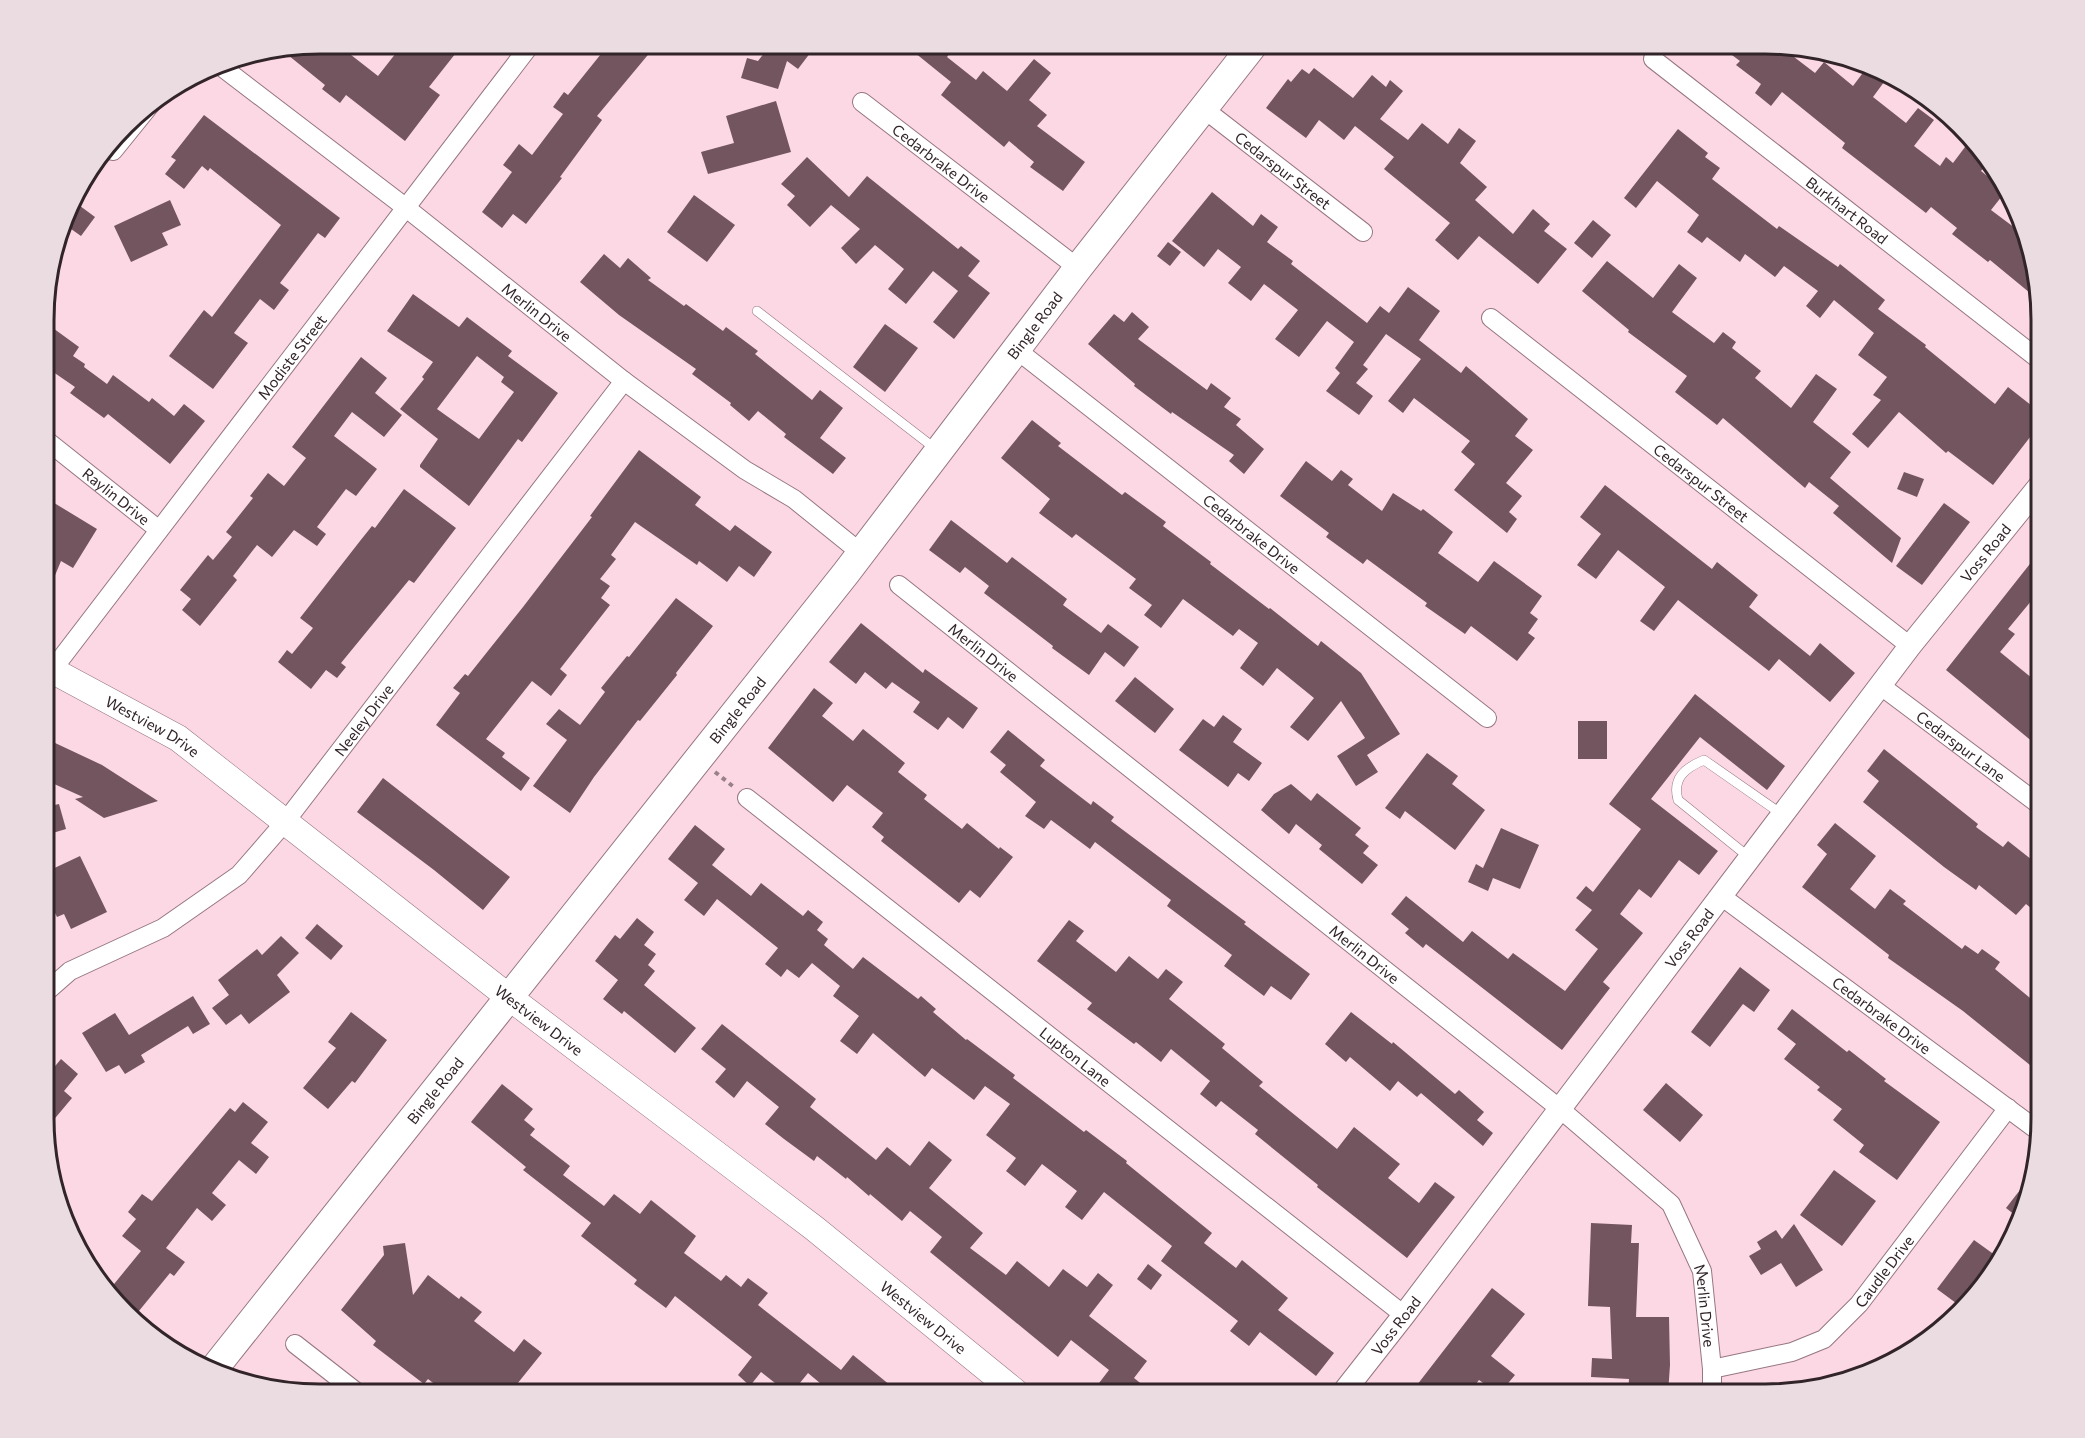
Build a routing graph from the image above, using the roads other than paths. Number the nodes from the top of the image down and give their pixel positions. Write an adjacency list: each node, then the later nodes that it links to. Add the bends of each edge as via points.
1 (523, 54): 7 (street, Modiste Street)
2 (1246, 54): 6 (main road, Bingle Road)
3 (1653, 59): 13 (street, Burkhart Road)
4 (227, 71): 7 (street, Merlin Drive)
5 (862, 102): 9 (street, Cedarbrake Drive)
6 (1204, 109): 8 (street, Cedarspur Street); 9 (main road, Bingle Road)
7 (405, 207): 14 (street, Merlin Drive); 18 (street, Modiste Street)
8 (1363, 232)
9 (1078, 268): 12 (main road, Bingle Road)
10 (757, 311): 16 (lane)
11 (1491, 318): 21 (street, Cedarspur Street)
12 (1017, 350): 16 (main road, Bingle Road); 25 (street, Cedarbrake Drive)
13 (2031, 353)
14 (624, 381): 19 (street, Merlin Drive, via 745,470 794,499); 29 (street, Neeley Drive)
15 (54, 446): 18 (street, Raylin Drive)
16 (939, 452): 19 (main road, Bingle Road)
17 (2031, 496): 21 (street, Voss Road)
18 (159, 530): 22 (street, Modiste Street)
19 (861, 553): 33 (main road, Bingle Road)
20 (899, 585): 34 (street, Merlin Drive)
21 (1910, 646): 24 (street, Voss Road)
22 (54, 662)
23 (54, 671): 29 (main road, Westview Drive, via 178,738)
24 (1881, 687): 26 (street, Cedarspur Lane); 28 (street, Voss Road)
25 (1487, 718)
26 (2031, 799)
27 (749, 800): 37 (street, Lupton Lane)
28 (1783, 815): 30 (street, Voss Road); 30 (lane, via 1704,760 1689,766 1678,780 1678,800)
29 (285, 822): 32 (street, Neeley Drive, via 239,875 163,928 70,970); 33 (main road, Westview Drive)
30 (1750, 858): 31 (street, Voss Road)
31 (1721, 896): 34 (street, Voss Road); 35 (street, Cedarbrake Drive)
32 (54, 985)
33 (510, 998): 39 (main road, Bingle Road); 42 (main road, Westview Drive, via 813,1228)
34 (1559, 1108): 37 (street, Voss Road); 40 (street, Merlin Drive, via 1671,1204 1702,1271)
35 (2008, 1108): 36 (street, Cedarbrake Drive); 40 (street, Caudle Drive, via 1859,1304 1824,1339 1792,1352)
36 (2031, 1124)
37 (1404, 1315): 43 (street, Voss Road)
38 (296, 1344): 41 (street)
39 (218, 1364)
40 (1712, 1369): 44 (street, Merlin Drive)
41 (346, 1384)
42 (1006, 1384)
43 (1350, 1384)
44 (1712, 1384)

